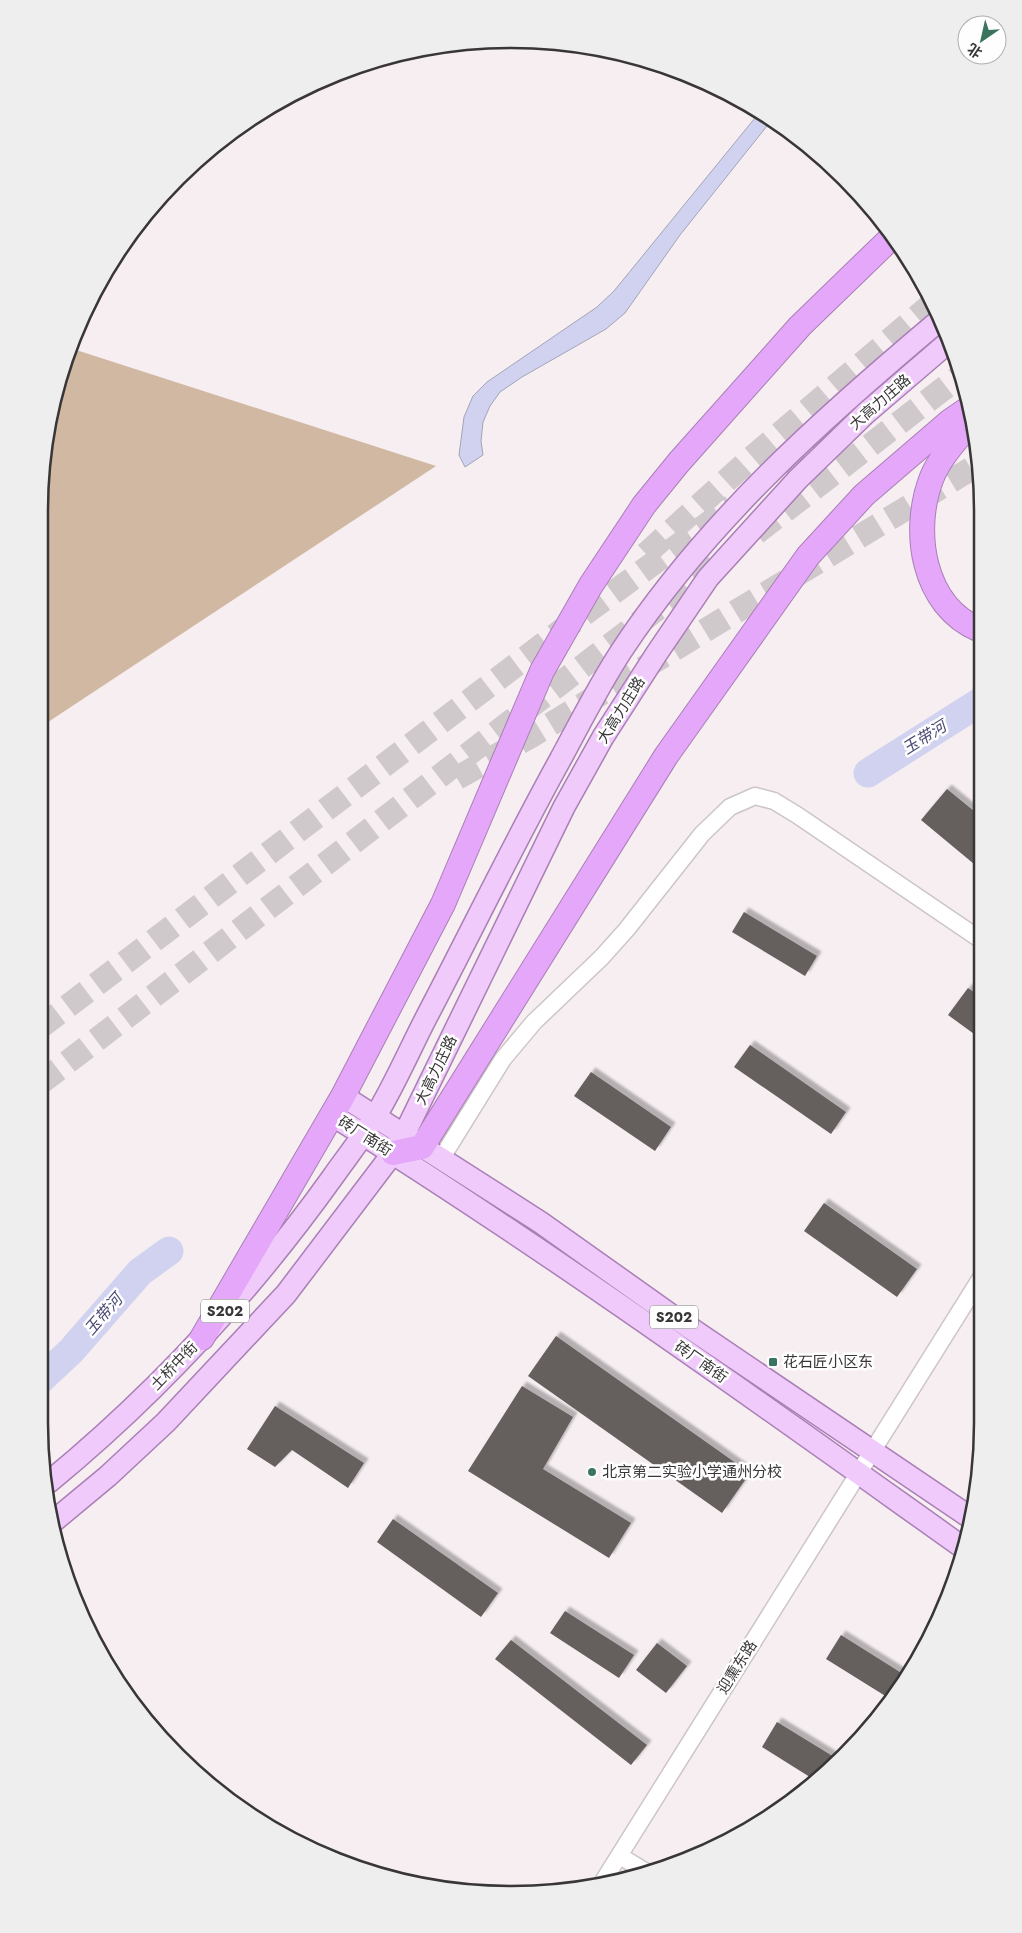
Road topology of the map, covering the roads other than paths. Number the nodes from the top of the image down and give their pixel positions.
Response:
1 (888, 241) edge
2 (935, 324) edge
3 (944, 346) edge
4 (964, 412) edge
5 (967, 427) edge
6 (974, 626) edge
7 (974, 935) edge
8 (338, 1106) junction
9 (375, 1117) junction
10 (363, 1134) junction
11 (415, 1148) junction
12 (974, 1289) edge
13 (202, 1338) junction
14 (873, 1451) junction
15 (858, 1473) junction
16 (51, 1481) edge
17 (966, 1514) edge
18 (57, 1518) edge
19 (958, 1544) edge
20 (620, 1856) junction
21 (639, 1868) edge
22 (607, 1876) edge

1 - 8 highway
2 - 9 main road, 大高力庄路
3 - 11 main road, 大高力庄路
4 - 11 highway
5 - 6 highway
7 - 11 street
8 - 9 main road, 砖厂南街 / S202
8 - 10 main road, 砖厂南街 / S202
8 - 13 highway
9 - 10 main road, 土桥中街 / S202
9 - 11 main road, 砖厂南街 / S202
10 - 11 main road, 砖厂南街 / S202
10 - 13 main road, 土桥中街 / S202
11 - 14 main road, 砖厂南街 / S202
11 - 15 main road, 砖厂南街 / S202
11 - 18 main road, 大高力庄路
12 - 14 street, 迎熏东路
13 - 16 main road, 土桥中街 / S202
14 - 15 street, 迎熏东路
14 - 17 main road, 砖厂南街 / S202
15 - 19 main road, 砖厂南街 / S202
15 - 20 street, 迎熏东路
20 - 21 street
20 - 22 street, 迎熏东路

